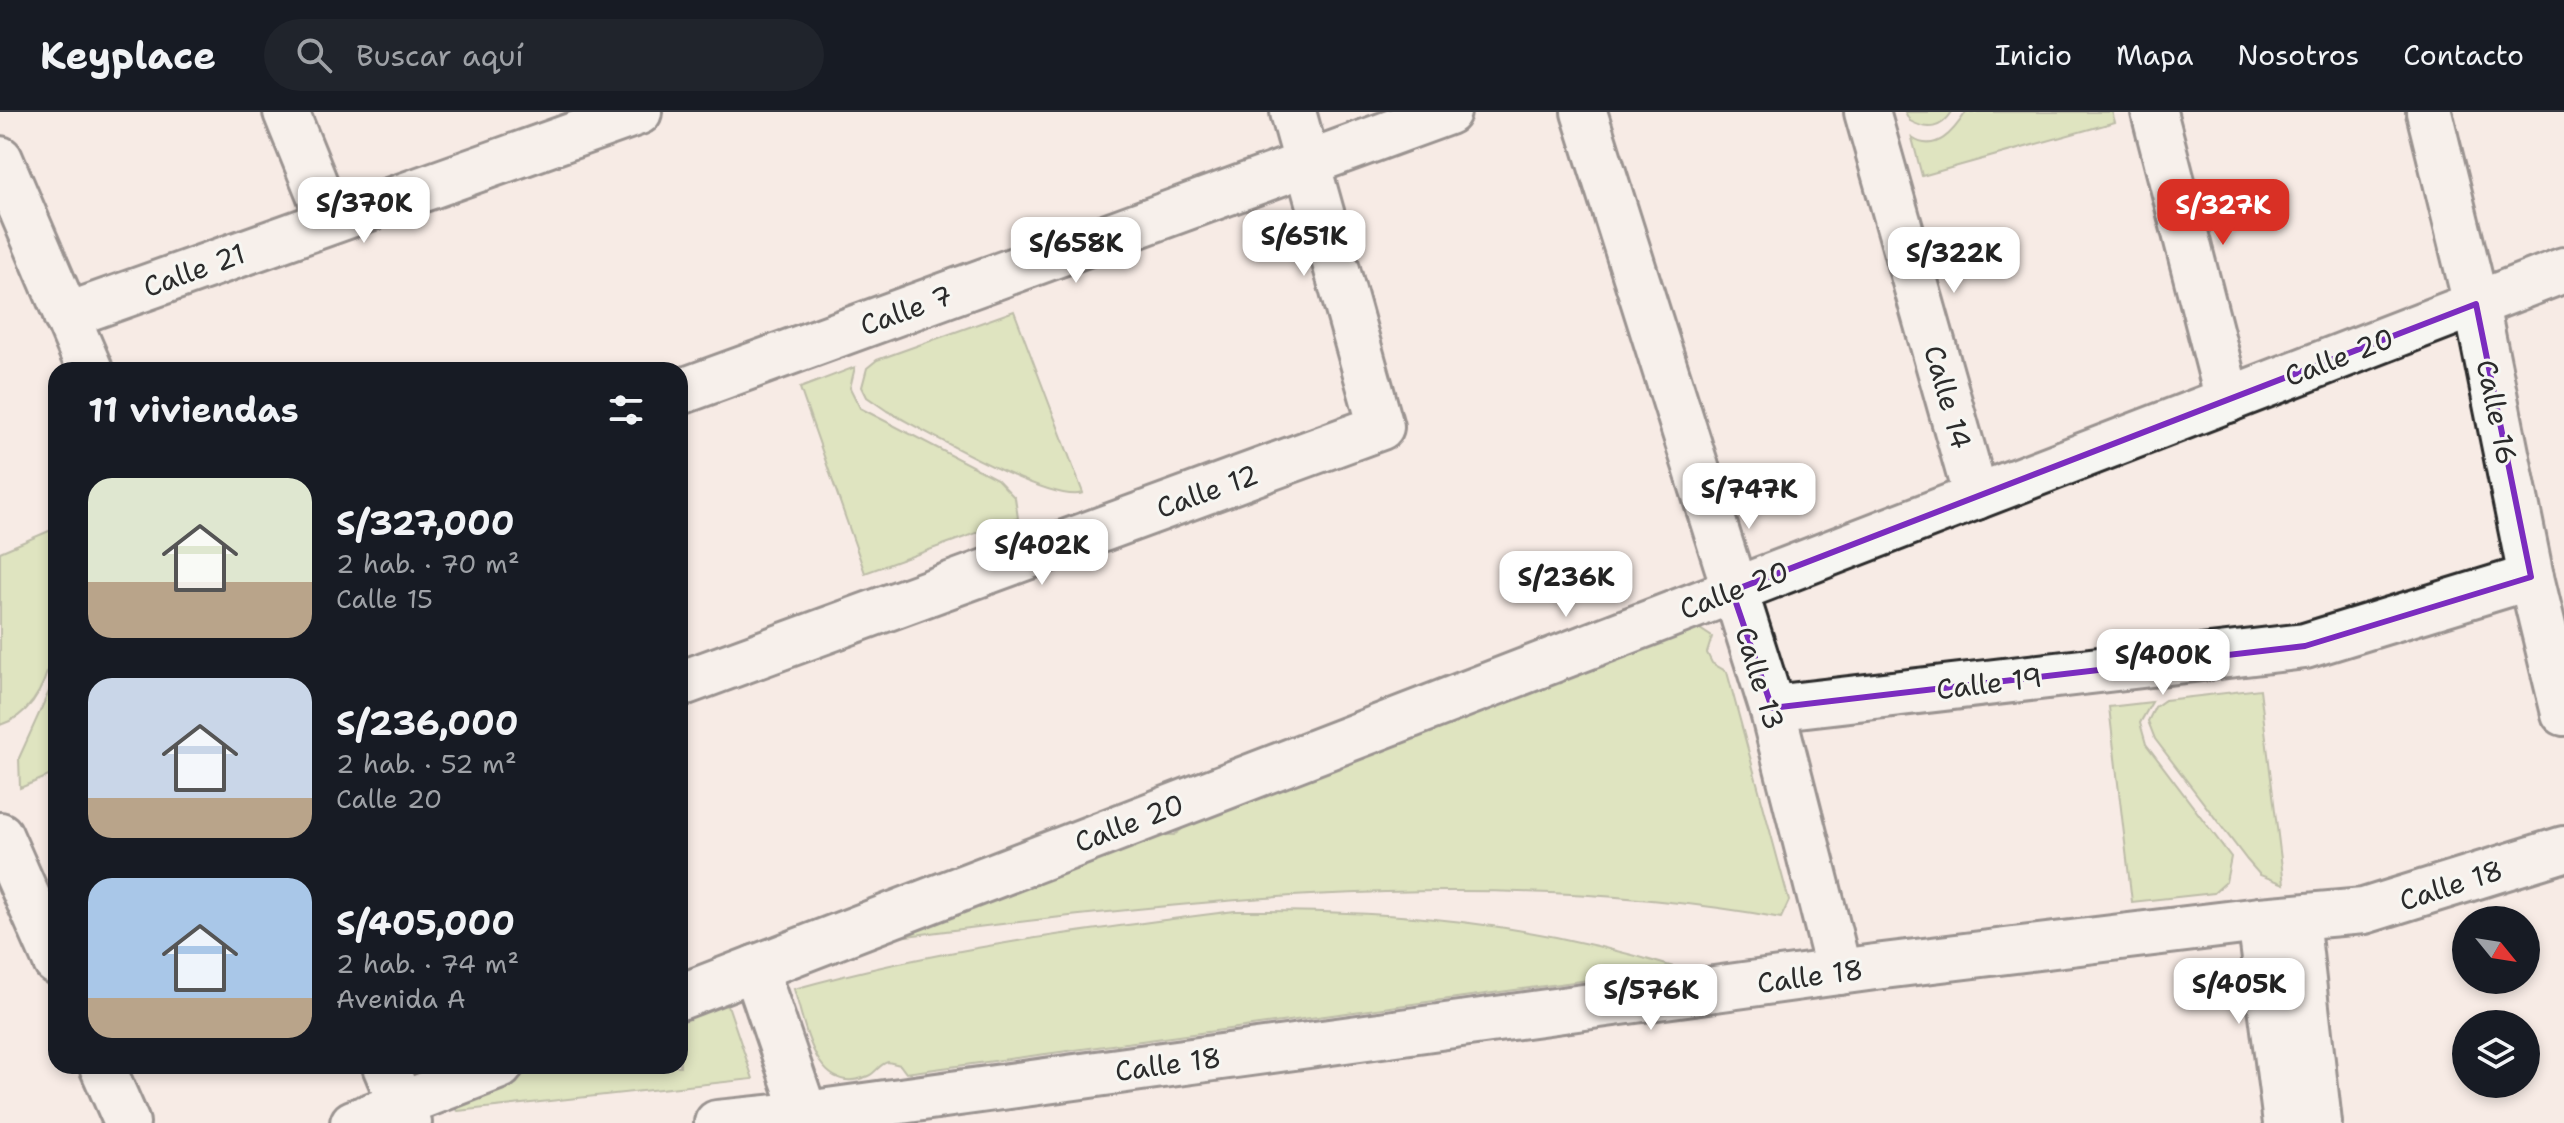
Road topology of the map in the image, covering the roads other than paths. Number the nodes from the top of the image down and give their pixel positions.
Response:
1 (286, 112) edge
2 (639, 112) edge
3 (1293, 112) edge
4 (1448, 112) edge
5 (1584, 112) edge
6 (1867, 112) edge
7 (2154, 112) edge
8 (2429, 112) edge
9 (589, 121) edge
10 (0, 159) edge
11 (1307, 164) junction
12 (330, 221) junction
13 (2564, 270) edge
14 (2476, 304) junction
15 (66, 316) junction
16 (86, 362) edge
17 (688, 389) edge
18 (2228, 400) junction
19 (1976, 497) junction
20 (2531, 577) junction
21 (1732, 591) junction
22 (688, 681) edge
23 (1772, 708) junction
24 (2564, 713) edge
25 (0, 835) edge
26 (2564, 849) edge
27 (2278, 919) junction
28 (48, 944) edge
29 (755, 968) junction
30 (1839, 972) junction
31 (688, 994) edge
32 (106, 1074) edge
33 (474, 1074) edge
34 (398, 1098) edge
35 (807, 1118) edge
36 (127, 1123) edge
37 (353, 1123) edge
38 (717, 1123) edge
39 (2286, 1123) edge
40 (2319, 1123) edge

1 - 12 street
2 - 9 street, Calle 21
3 - 11 street, Calle 12
4 - 11 street, Calle 7
5 - 21 street, Calle 13
6 - 19 street, Calle 14
7 - 18 street
8 - 14 street, Calle 16
9 - 12 street, Calle 21
10 - 15 street
11 - 17 street, Calle 7
11 - 22 street, Calle 12
12 - 15 street, Calle 21
13 - 14 street, Calle 20
14 - 18 street, Calle 20
14 - 20 street, Calle 16
15 - 16 street
18 - 19 street, Calle 20
19 - 21 street, Calle 20
20 - 23 street, Calle 19
20 - 24 street, Calle 16
21 - 23 street, Calle 13
21 - 29 street, Calle 20
23 - 30 street, Calle 13
25 - 28 street
26 - 27 street, Calle 18
27 - 30 street, Calle 18
27 - 39 street
27 - 40 street
29 - 31 street, Calle 20
29 - 35 street
30 - 35 street, Calle 18
32 - 36 street
33 - 34 street
34 - 37 street
35 - 38 street, Calle 18

